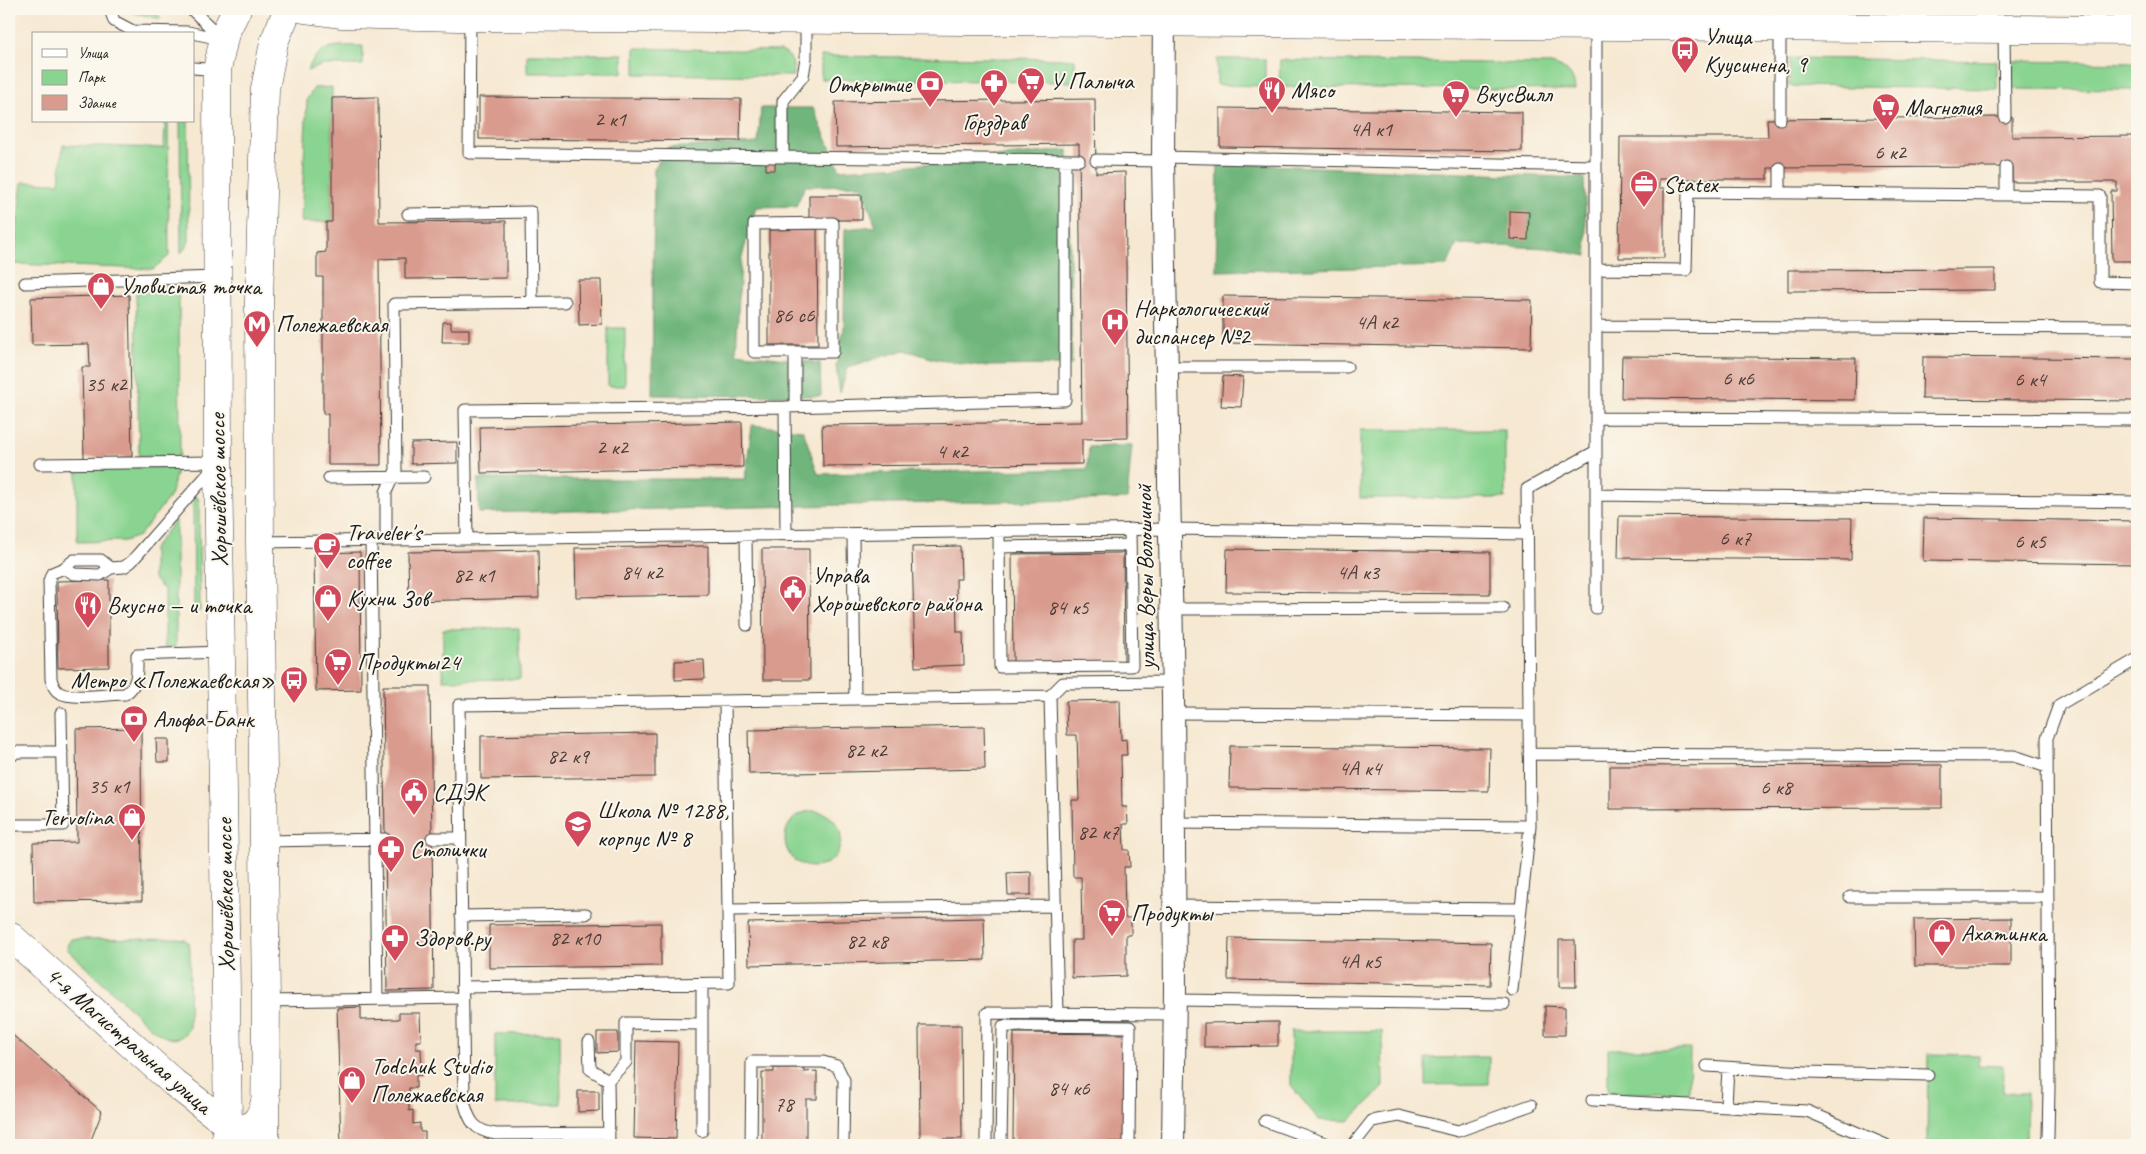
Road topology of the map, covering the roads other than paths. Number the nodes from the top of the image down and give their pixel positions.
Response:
1 (110, 9) edge
2 (192, 9) edge
3 (288, 9) edge
4 (304, 9) edge
5 (919, 15) edge
6 (1164, 16) edge
7 (470, 17) junction
8 (1646, 18) edge
9 (806, 20) junction
10 (2128, 23) edge
11 (1596, 26) junction
12 (1780, 28) junction
13 (2004, 28) junction
14 (188, 32) edge
15 (195, 33) edge
16 (222, 38) edge
17 (2005, 117) dead end
18 (1780, 119) dead end
19 (783, 156) junction
20 (1163, 159) junction
21 (1065, 160) junction
22 (1080, 160) dead end
23 (1096, 160) dead end
24 (1596, 166) junction
25 (2006, 167) dead end
26 (1780, 168) dead end
27 (1780, 193) junction
28 (2006, 196) junction
29 (408, 214) dead end
30 (1596, 269) junction
31 (216, 277) junction
32 (25, 283) dead end
33 (2137, 283) edge
34 (532, 302) junction
35 (565, 302) dead end
36 (1596, 326) junction
37 (2137, 328) edge
38 (795, 352) junction
39 (1347, 366) dead end
40 (1166, 367) junction
41 (790, 407) junction
42 (1596, 418) junction
43 (2137, 420) edge
44 (1596, 451) junction
45 (218, 462) junction
46 (40, 464) dead end
47 (394, 477) junction
48 (424, 477) dead end
49 (329, 478) dead end
50 (1596, 495) junction
51 (2137, 502) edge
52 (1170, 529) junction
53 (1130, 530) junction
54 (999, 531) junction
55 (786, 534) junction
56 (853, 534) junction
57 (1528, 534) junction
58 (746, 535) junction
59 (467, 539) junction
60 (371, 540) junction
61 (386, 540) junction
62 (260, 542) junction
63 (1130, 545) junction
64 (999, 547) junction
65 (1503, 608) dead end
66 (1596, 608) dead end
67 (1172, 609) junction
68 (747, 625) dead end
69 (221, 652) junction
70 (2137, 658) edge
71 (1173, 682) junction
72 (1050, 696) junction
73 (855, 699) junction
74 (725, 701) junction
75 (1172, 713) junction
76 (61, 714) dead end
77 (1529, 714) junction
78 (62, 752) junction
79 (1529, 754) junction
80 (9, 758) edge
81 (2047, 768) junction
82 (1174, 823) junction
83 (10, 825) edge
84 (1530, 826) junction
85 (432, 838) dead end
86 (460, 838) junction
87 (380, 839) junction
88 (264, 841) junction
89 (1850, 897) dead end
90 (2047, 898) junction
91 (1055, 906) junction
92 (1174, 906) junction
93 (1521, 909) junction
94 (728, 910) junction
95 (586, 914) dead end
96 (461, 916) junction
97 (9, 935) edge
98 (702, 984) junction
99 (1512, 990) dead end
100 (462, 993) junction
101 (377, 999) junction
102 (266, 1001) junction
103 (1504, 1004) dead end
104 (1175, 1007) junction
105 (1058, 1013) junction
106 (1130, 1014) junction
107 (702, 1024) junction
108 (1130, 1027) junction
109 (589, 1042) dead end
110 (1708, 1066) dead end
111 (1728, 1068) junction
112 (1928, 1075) dead end
113 (608, 1080) junction
114 (266, 1099) junction
115 (1592, 1100) dead end
116 (1531, 1105) dead end
117 (1726, 1106) junction
118 (1265, 1121) dead end
119 (702, 1131) dead end
120 (609, 1133) junction
121 (231, 1138) edge
122 (265, 1145) edge
123 (609, 1145) edge
124 (751, 1145) edge
125 (843, 1145) edge
126 (986, 1145) edge
127 (1001, 1145) edge
128 (1129, 1145) edge
129 (1174, 1145) edge
130 (1330, 1145) edge
131 (1353, 1145) edge
132 (1886, 1145) edge
133 (2045, 1145) edge

1 - 14 lane
2 - 16 lane
3 - 62 main road, Хорошёвское шоссе
4 - 7 main road
5 - 6 main road
5 - 9 main road
6 - 11 main road
6 - 20 street, улица Веры Волошиной
7 - 9 main road
7 - 19 lane
8 - 11 main road
8 - 12 main road
9 - 19 lane
10 - 13 main road
11 - 24 lane
12 - 13 main road
12 - 18 lane
13 - 17 lane
15 - 16 lane
16 - 31 main road, Хорошёвское шоссе
19 - 21 lane
20 - 23 lane
20 - 24 lane
20 - 40 street, улица Веры Волошиной
21 - 22 lane
21 - 41 lane
24 - 30 lane
25 - 28 lane
26 - 27 lane
27 - 28 lane
27 - 30 lane
28 - 33 lane
29 - 34 lane
30 - 36 lane
31 - 32 lane
31 - 45 main road, Хорошёвское шоссе
34 - 35 lane
34 - 47 lane
36 - 37 lane
36 - 42 lane
38 - 38 lane
38 - 41 lane
39 - 40 lane
40 - 52 street, улица Веры Волошиной
41 - 55 lane
41 - 59 lane
42 - 43 lane
42 - 44 lane
44 - 50 lane
44 - 57 lane
45 - 46 lane
45 - 69 main road, Хорошёвское шоссе
45 - 69 lane
47 - 48 lane
47 - 49 lane
47 - 61 lane
50 - 51 lane
50 - 66 lane
52 - 53 lane
52 - 57 lane
52 - 67 street, улица Веры Волошиной
53 - 54 lane
53 - 63 lane
54 - 56 lane
54 - 64 lane
55 - 56 lane
55 - 58 lane
56 - 73 lane
57 - 77 lane
58 - 59 lane
58 - 68 lane
59 - 61 lane
60 - 61 lane
60 - 62 lane
60 - 87 lane
62 - 88 main road, Хорошёвское шоссе
63 - 64 lane
63 - 64 lane
65 - 67 lane
67 - 71 street, улица Веры Волошиной
69 - 121 main road, Хорошёвское шоссе
70 - 81 lane
71 - 72 lane
71 - 75 street, улица Веры Волошиной
72 - 73 lane
72 - 91 lane
73 - 74 lane
74 - 86 lane
74 - 94 lane
75 - 77 lane
75 - 82 street, улица Веры Волошиной
76 - 78 lane
77 - 79 lane
78 - 80 lane
78 - 83 lane
79 - 81 lane
79 - 84 lane
81 - 90 lane
82 - 84 lane
82 - 92 street, улица Веры Волошиной
84 - 93 lane
85 - 86 lane
86 - 96 lane
87 - 88 lane
87 - 101 lane
88 - 102 main road, Хорошёвское шоссе
89 - 90 lane
90 - 133 lane
91 - 94 lane
91 - 105 lane
92 - 93 lane
92 - 104 street, улица Веры Волошиной
93 - 99 lane
94 - 98 lane
95 - 96 lane
96 - 100 lane
97 - 121 main road, 4-я Магистральная улица
98 - 100 lane
98 - 107 lane
100 - 101 lane
100 - 120 lane
101 - 102 lane
102 - 114 main road, Хорошёвское шоссе
103 - 104 lane
104 - 106 lane
104 - 129 street, улица Веры Волошиной
105 - 106 lane
105 - 126 lane
106 - 108 lane
107 - 113 lane
107 - 119 lane
108 - 127 lane
108 - 128 lane
109 - 113 lane
110 - 111 lane
111 - 112 lane
111 - 117 lane
113 - 120 lane
114 - 121 main road, Хорошёвское шоссе
114 - 122 main road, Хорошёвское шоссе
115 - 117 lane
116 - 131 lane
117 - 132 lane
118 - 130 lane
120 - 123 lane
124 - 125 lane

